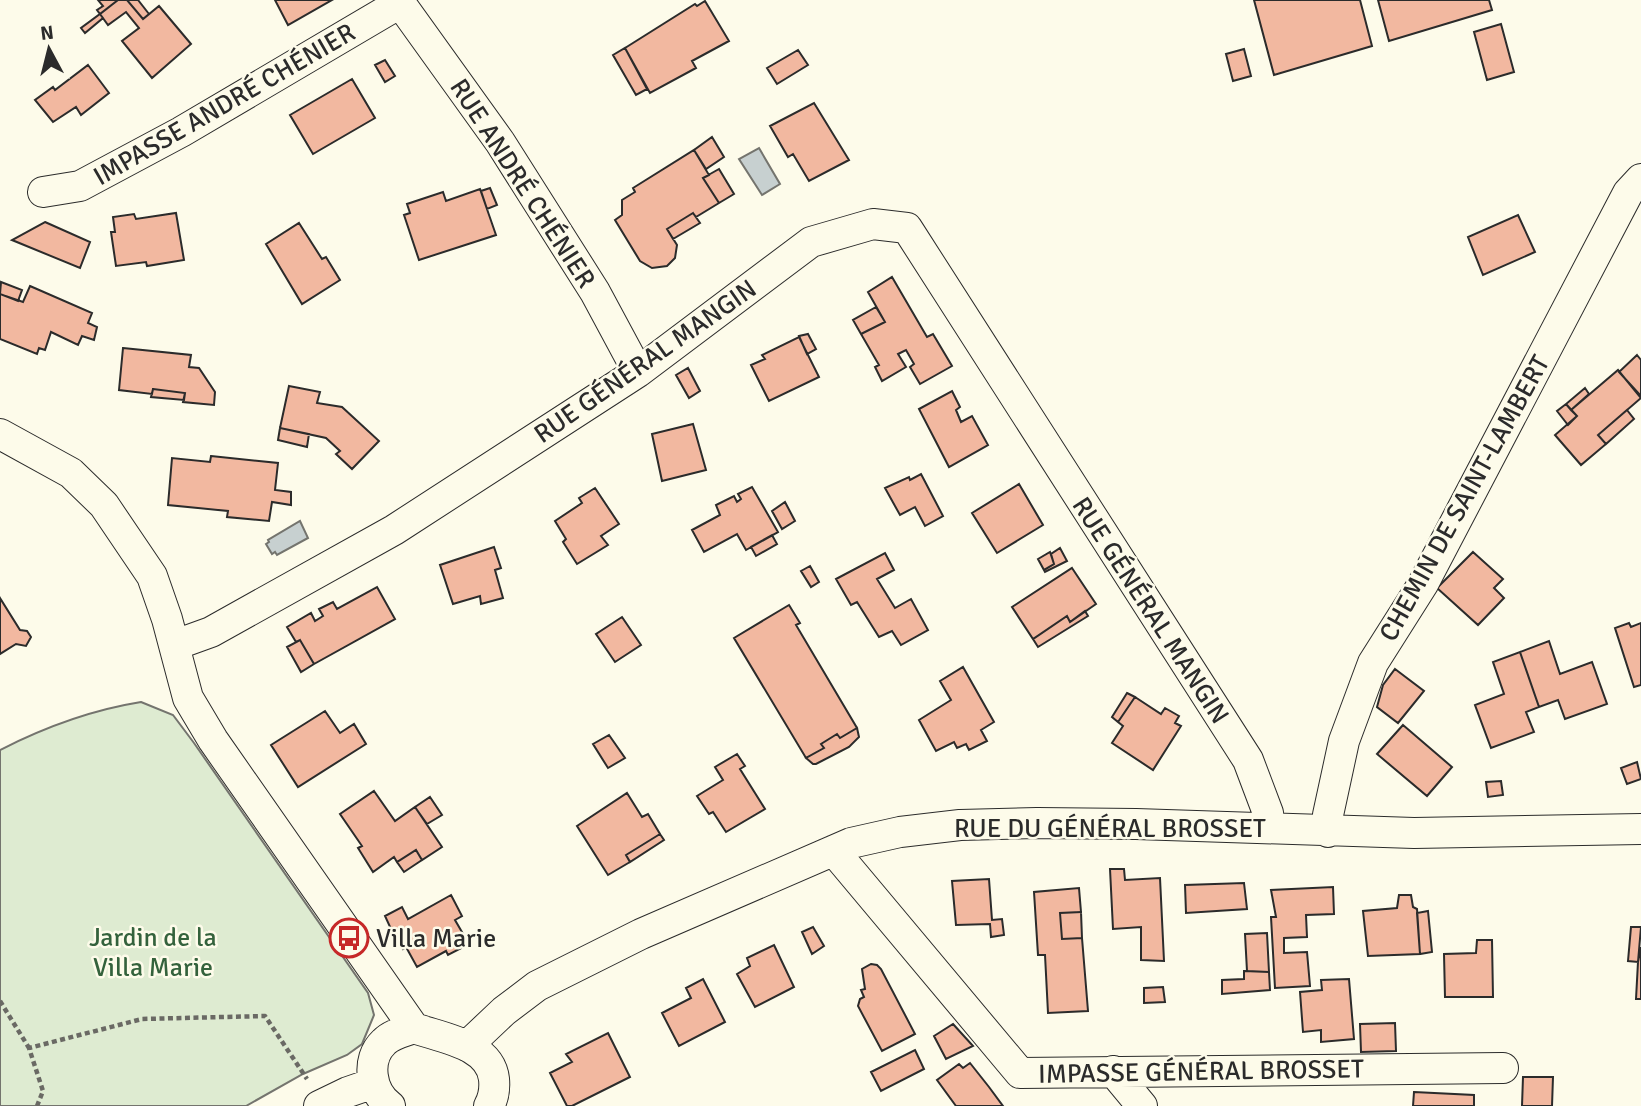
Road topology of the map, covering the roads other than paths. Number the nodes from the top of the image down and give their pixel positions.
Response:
1 (399, 1) edge
2 (1641, 179) edge
3 (43, 192) dead end
4 (638, 372) junction
5 (0, 434) edge
6 (175, 645) junction
7 (1270, 828) junction
8 (1641, 829) edge
9 (1328, 832) junction
10 (834, 851) junction
11 (414, 1028) junction
12 (467, 1046) junction
13 (1503, 1068) dead end
14 (1113, 1071) junction
15 (382, 1095) edge
16 (321, 1105) edge
17 (489, 1106) edge
18 (1142, 1106) edge

1 - 3 street, IMPASSE ANDRÉ CHÉNIER
1 - 4 street, RUE ANDRÉ CHÉNIER
2 - 9 street, CHEMIN DE SAINT-LAMBERT
4 - 6 street, RUE GÉNÉRAL MANGIN
4 - 7 street, RUE GÉNÉRAL MANGIN
5 - 6 street
6 - 11 street
7 - 9 street, RUE DU GÉNÉRAL BROSSET
7 - 10 street, RUE DU GÉNÉRAL BROSSET
8 - 9 street, RUE DU GÉNÉRAL BROSSET
10 - 12 street, RUE DU GÉNÉRAL BROSSET
10 - 14 street, IMPASSE GÉNÉRAL BROSSET
11 - 12 street
11 - 15 street
12 - 17 street
13 - 14 street, IMPASSE GÉNÉRAL BROSSET
14 - 18 street
15 - 16 street

